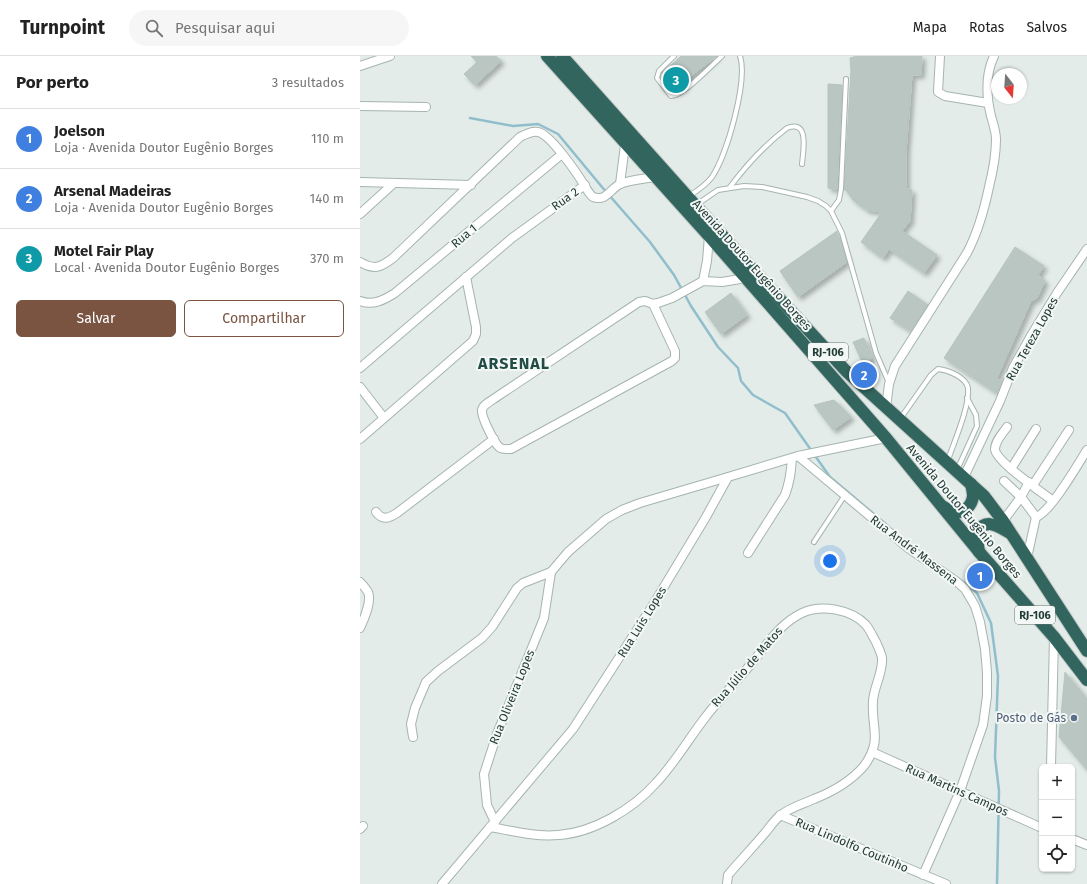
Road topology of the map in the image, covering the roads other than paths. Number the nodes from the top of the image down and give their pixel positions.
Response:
1 (390, 56) edge
2 (547, 56) edge
3 (562, 56) edge
4 (674, 56) edge
5 (722, 56) edge
6 (740, 56) edge
7 (940, 56) edge
8 (994, 56) edge
9 (360, 66) edge
10 (846, 79) dead end
11 (988, 103) junction
12 (360, 106) edge
13 (426, 107) dead end
14 (625, 145) junction
15 (562, 154) junction
16 (802, 164) dead end
17 (655, 177) junction
18 (360, 182) edge
19 (394, 183) junction
20 (620, 184) junction
21 (584, 185) junction
22 (471, 186) junction
23 (730, 187) junction
24 (692, 201) junction
25 (830, 211) junction
26 (360, 214) edge
27 (709, 236) junction
28 (1087, 249) edge
29 (360, 262) edge
30 (466, 277) junction
31 (746, 278) junction
32 (703, 281) junction
33 (360, 301) edge
34 (653, 304) junction
35 (360, 368) edge
36 (889, 384) junction
37 (360, 388) edge
38 (967, 398) junction
39 (886, 408) junction
40 (384, 418) junction
41 (900, 420) junction
42 (1007, 427) dead end
43 (1036, 429) dead end
44 (1069, 430) dead end
45 (886, 438) junction
46 (360, 439) edge
47 (494, 439) junction
48 (1087, 450) edge
49 (795, 457) junction
50 (947, 462) junction
51 (1011, 470) junction
52 (728, 477) junction
53 (964, 477) junction
54 (1004, 481) dead end
55 (1031, 484) junction
56 (845, 495) junction
57 (1021, 497) junction
58 (1053, 501) junction
59 (939, 504) junction
60 (376, 512) dead end
61 (1036, 517) junction
62 (1003, 521) junction
63 (1011, 533) junction
64 (814, 542) dead end
65 (980, 553) junction
66 (748, 554) dead end
67 (1026, 558) junction
68 (551, 572) junction
69 (360, 582) edge
70 (360, 628) edge
71 (1054, 637) junction
72 (1086, 646) edge
73 (1087, 680) edge
74 (413, 737) dead end
75 (872, 752) junction
76 (1051, 764) edge
77 (960, 791) junction
78 (780, 815) junction
79 (493, 825) junction
80 (1039, 827) edge
81 (1075, 840) edge
82 (1087, 845) edge
83 (923, 875) junction
84 (447, 882) edge
85 (728, 884) edge
86 (946, 884) edge

1 - 9 street
2 - 14 highway, Avenida Doutor Eugênio Borges / RJ-106
3 - 24 highway, Avenida Doutor Eugênio Borges / RJ-106
4 - 5 lane
6 - 24 lane
7 - 11 street
8 - 11 street
10 - 25 lane
11 - 36 street
12 - 13 street
14 - 17 highway, Avenida Doutor Eugênio Borges / RJ-106
14 - 20 street
15 - 21 street, Rua 2
15 - 22 street, Rua 2
15 - 33 street, Rua 1
16 - 23 lane
17 - 20 street
17 - 27 highway, Avenida Doutor Eugênio Borges / RJ-106
18 - 19 street
19 - 22 street
19 - 26 street
20 - 21 street
21 - 30 street, Rua 2
22 - 29 street, Rua 2
23 - 24 lane
23 - 25 lane
24 - 39 highway, Avenida Doutor Eugênio Borges / RJ-106
25 - 36 lane
27 - 31 highway, Avenida Doutor Eugênio Borges / RJ-106
27 - 32 street
28 - 53 street, Rua Tereza Lopes
30 - 35 street
30 - 40 street
31 - 32 street
31 - 45 highway, Avenida Doutor Eugênio Borges / RJ-106
32 - 34 street
34 - 47 street
34 - 47 street
36 - 39 street
37 - 40 street
38 - 41 lane
38 - 50 lane
38 - 53 lane
39 - 41 highway, Avenida Doutor Eugênio Borges / RJ-106
40 - 46 street
41 - 50 highway, Avenida Doutor Eugênio Borges / RJ-106
42 - 51 street
43 - 51 street
44 - 55 street
45 - 49 street
45 - 59 highway, Avenida Doutor Eugênio Borges / RJ-106
47 - 60 street
48 - 58 street
49 - 52 street
49 - 56 street, Rua André Massena
49 - 66 street
50 - 53 highway, Avenida Doutor Eugênio Borges / RJ-106
51 - 55 street
52 - 68 street
52 - 79 street, Rua Luís Lopes
53 - 59 highway
53 - 62 highway, Avenida Doutor Eugênio Borges / RJ-106
54 - 57 street
55 - 57 street
55 - 58 street
56 - 64 lane
56 - 77 street, Rua André Massena
57 - 61 street
57 - 62 street
58 - 61 street
59 - 65 highway, Avenida Doutor Eugênio Borges / RJ-106
61 - 67 street
62 - 63 highway, Avenida Doutor Eugênio Borges / RJ-106
63 - 65 highway
63 - 67 highway, Avenida Doutor Eugênio Borges / RJ-106
65 - 71 highway, Avenida Doutor Eugênio Borges / RJ-106
67 - 72 highway, Avenida Doutor Eugênio Borges / RJ-106
68 - 74 street
68 - 79 street, Rua Oliveira Lopes
69 - 70 street
71 - 73 highway, Avenida Doutor Eugênio Borges / RJ-106
71 - 76 street
75 - 77 street, Rua Martins Campos
75 - 78 street, Rua Júlio de Matos
75 - 79 street, Rua Júlio de Matos
77 - 80 street, Rua Martins Campos
77 - 83 street, Rua André Massena
78 - 83 street, Rua Lindolfo Coutinho
78 - 85 street, Rua Júlio de Matos
79 - 84 street, Rua Luís Lopes
81 - 82 street
83 - 86 street, Rua Lindolfo Coutinho

